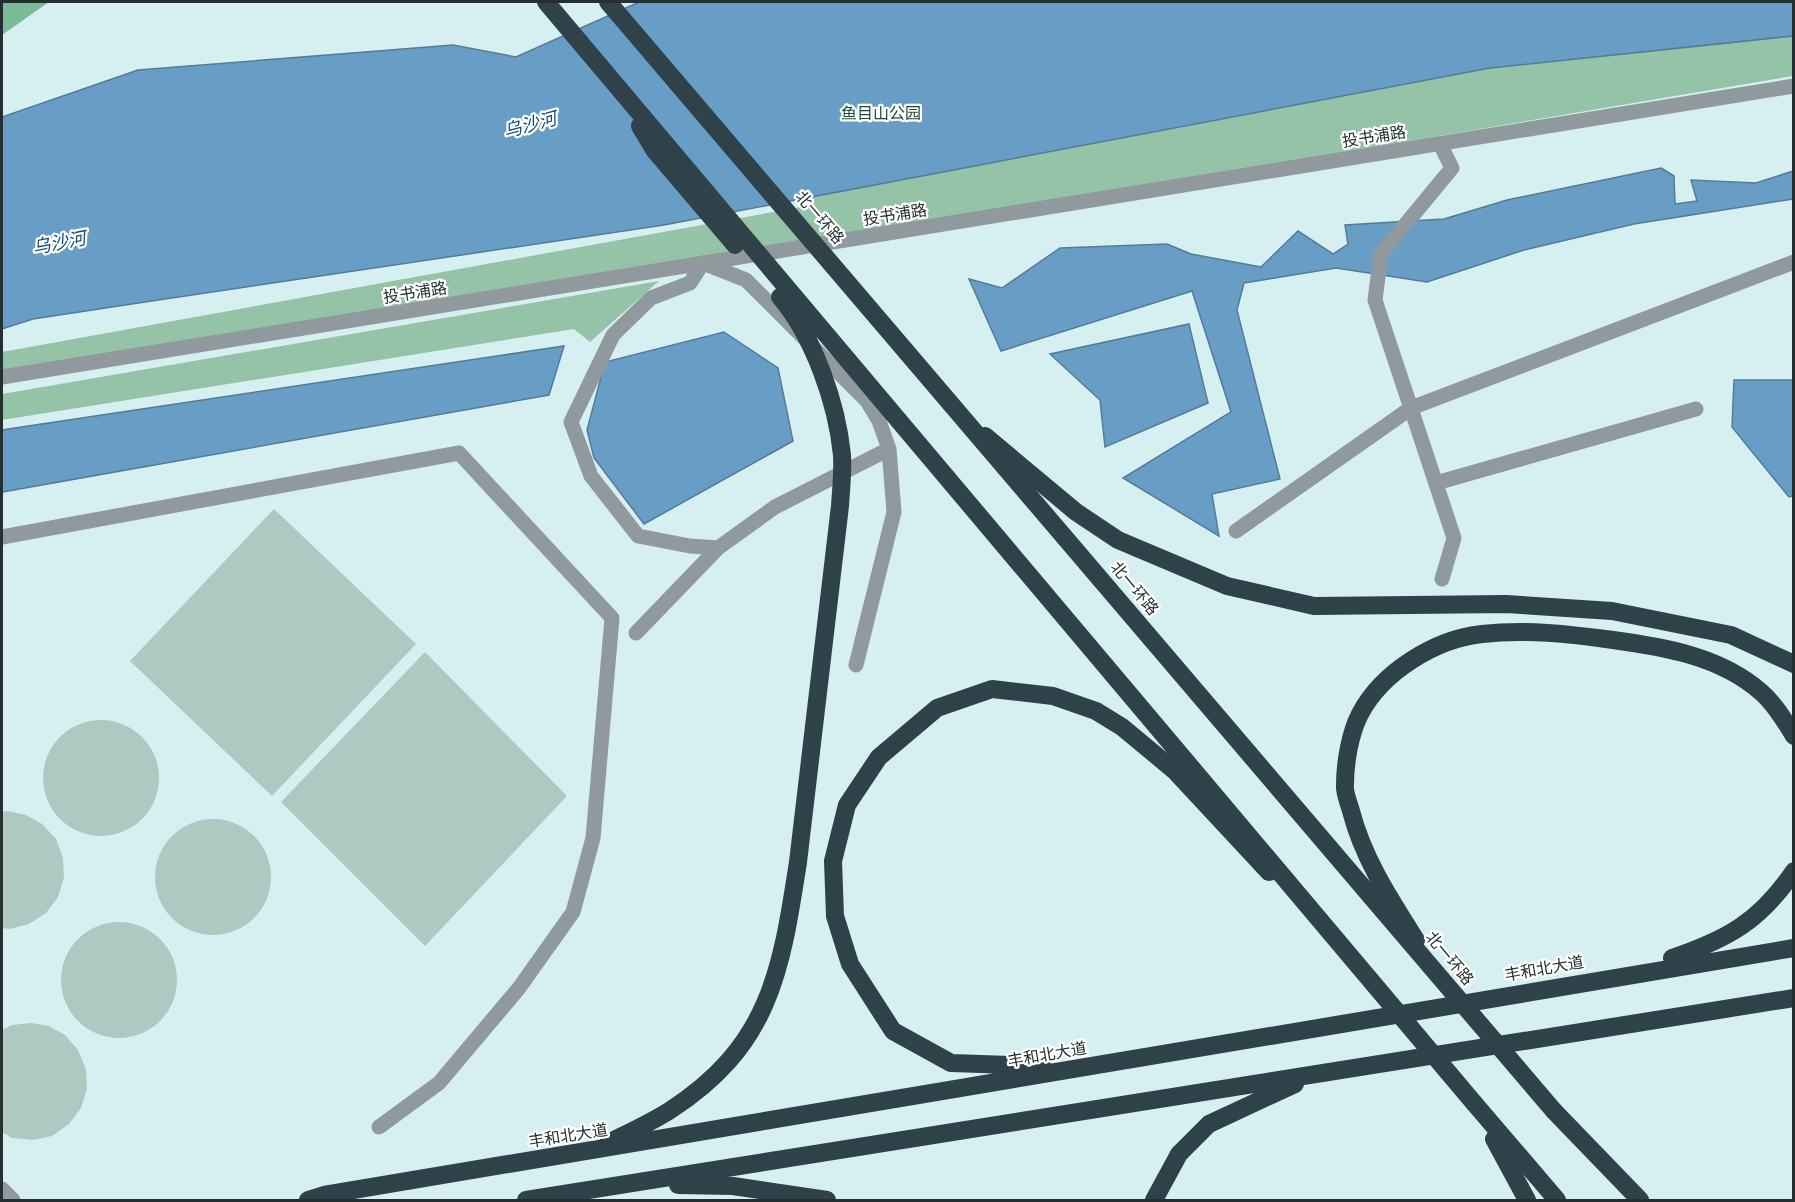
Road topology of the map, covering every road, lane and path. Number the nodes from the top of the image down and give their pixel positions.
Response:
1 (546, 2) edge
2 (608, 2) edge
3 (609, 76) junction
4 (1794, 86) edge
5 (1440, 144) junction
6 (1794, 261) edge
7 (703, 263) junction
8 (2, 377) edge
9 (1411, 408) junction
10 (1696, 409) dead end
11 (969, 423) junction
12 (889, 449) junction
13 (1436, 483) junction
14 (1236, 531) dead end
15 (2, 537) edge
16 (718, 548) junction
17 (1442, 579) dead end
18 (636, 633) dead end
19 (1794, 664) edge
20 (856, 665) dead end
21 (1794, 736) edge
22 (1794, 871) edge
23 (1794, 948) edge
24 (1354, 963) junction
25 (1434, 970) junction
26 (1624, 974) junction
27 (1794, 1000) edge
28 (1083, 1067) junction
29 (1316, 1074) junction
30 (1473, 1103) junction
31 (1554, 1111) junction
32 (379, 1127) dead end
33 (592, 1151) junction
34 (631, 1184) junction
35 (2, 1189) edge
36 (13, 1200) edge
37 (308, 1200) edge
38 (526, 1200) edge
39 (826, 1200) edge
40 (1154, 1200) edge
41 (1527, 1200) edge
42 (1557, 1200) edge
43 (1630, 1200) edge
44 (1640, 1200) edge

1 - 3 highway, bridge
2 - 11 highway, 北一环路, bridge
3 - 24 highway, bridge
3 - 33 highway, bridge
4 - 5 street, 投书浦路
5 - 7 street, 投书浦路
5 - 9 street
6 - 9 street
7 - 8 street, 投书浦路
7 - 12 street
7 - 16 street
9 - 13 street
9 - 14 street
10 - 13 street
11 - 19 highway, bridge
11 - 25 highway, 北一环路, bridge
12 - 16 street
12 - 20 street
13 - 17 street
15 - 32 street
16 - 18 street
21 - 25 highway, bridge
22 - 26 highway
23 - 26 highway, 丰和北大道
24 - 28 highway, bridge
24 - 30 highway, bridge
25 - 31 highway, 北一环路, bridge
26 - 28 highway, 丰和北大道
27 - 29 highway
28 - 33 highway, 丰和北大道
29 - 34 highway
29 - 40 highway
30 - 41 highway
30 - 42 highway
31 - 43 highway, 北一环路
31 - 44 highway
33 - 37 highway, 丰和北大道
34 - 38 highway
34 - 39 highway
35 - 36 street

